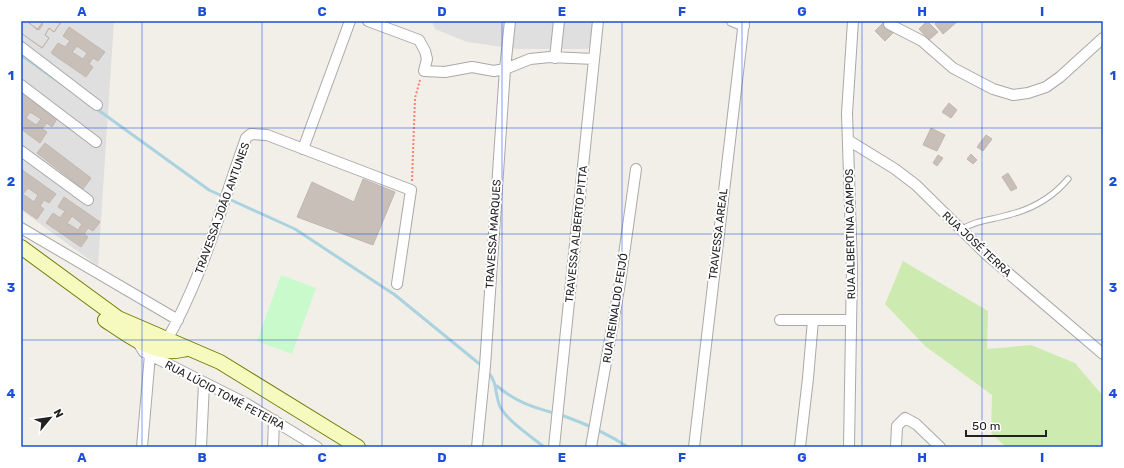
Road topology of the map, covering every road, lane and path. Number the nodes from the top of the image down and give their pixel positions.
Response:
1 (350, 21) edge
2 (368, 21) edge
3 (510, 21) edge
4 (559, 21) edge
5 (598, 21) edge
6 (732, 21) edge
7 (853, 21) edge
8 (380, 23) edge
9 (744, 24) edge
10 (889, 24) dead end
11 (1103, 38) edge
12 (21, 47) edge
13 (555, 58) junction
14 (594, 59) junction
15 (505, 69) junction
16 (424, 71) junction
17 (21, 85) edge
18 (97, 105) dead end
19 (848, 140) junction
20 (96, 142) dead end
21 (303, 149) junction
22 (21, 151) edge
23 (636, 169) dead end
24 (1068, 179) dead end
25 (411, 190) junction
26 (88, 200) dead end
27 (21, 228) edge
28 (961, 230) junction
29 (21, 247) edge
30 (21, 258) edge
31 (397, 284) dead end
32 (178, 320) junction
33 (780, 320) dead end
34 (813, 320) junction
35 (851, 320) junction
36 (134, 332) junction
37 (160, 348) junction
38 (1103, 354) edge
39 (204, 383) junction
40 (274, 420) junction
41 (591, 443) edge
42 (142, 447) edge
43 (201, 447) edge
44 (273, 447) edge
45 (317, 447) edge
46 (358, 447) edge
47 (477, 447) edge
48 (554, 447) edge
49 (694, 447) edge
50 (800, 447) edge
51 (849, 447) edge
52 (896, 447) edge
53 (940, 447) edge

1 - 21 street
2 - 8 street
3 - 15 street, TRAVESSA MARQUES
4 - 13 street
5 - 14 street, TRAVESSA ALBERTO PITTA
6 - 9 street
7 - 19 street, RUA ALBERTINA CAMPOS
8 - 16 street
9 - 49 street, TRAVESSA AREAL
10 - 11 street
12 - 18 street
13 - 14 street
13 - 15 street
14 - 48 street, TRAVESSA ALBERTO PITTA
15 - 16 street
15 - 47 street, TRAVESSA MARQUES
16 - 25 path
17 - 20 street
19 - 28 street, RUA JOSÉ TERRA
19 - 35 street, RUA ALBERTINA CAMPOS
21 - 25 street, TRAVESSA JOÃO ANTUNES
21 - 32 street, TRAVESSA JOÃO ANTUNES
22 - 26 street
23 - 41 street, RUA REINALDO FEIJÓ
24 - 28 lane
25 - 31 street
27 - 32 street
28 - 38 street, RUA JOSÉ TERRA
29 - 36 main road, RUA LÚCIO TOMÉ FETEIRA
30 - 36 main road, RUA LÚCIO TOMÉ FETEIRA
32 - 37 street, TRAVESSA JOÃO ANTUNES
33 - 34 street
34 - 35 street
34 - 50 street
35 - 51 street, RUA ALBERTINA CAMPOS
36 - 37 main road, RUA LÚCIO TOMÉ FETEIRA
37 - 39 street, RUA LÚCIO TOMÉ FETEIRA
37 - 42 street
37 - 46 main road, RUA LÚCIO TOMÉ FETEIRA
39 - 40 street, RUA LÚCIO TOMÉ FETEIRA
39 - 43 street
40 - 44 street
40 - 45 street, RUA LÚCIO TOMÉ FETEIRA
52 - 53 street

